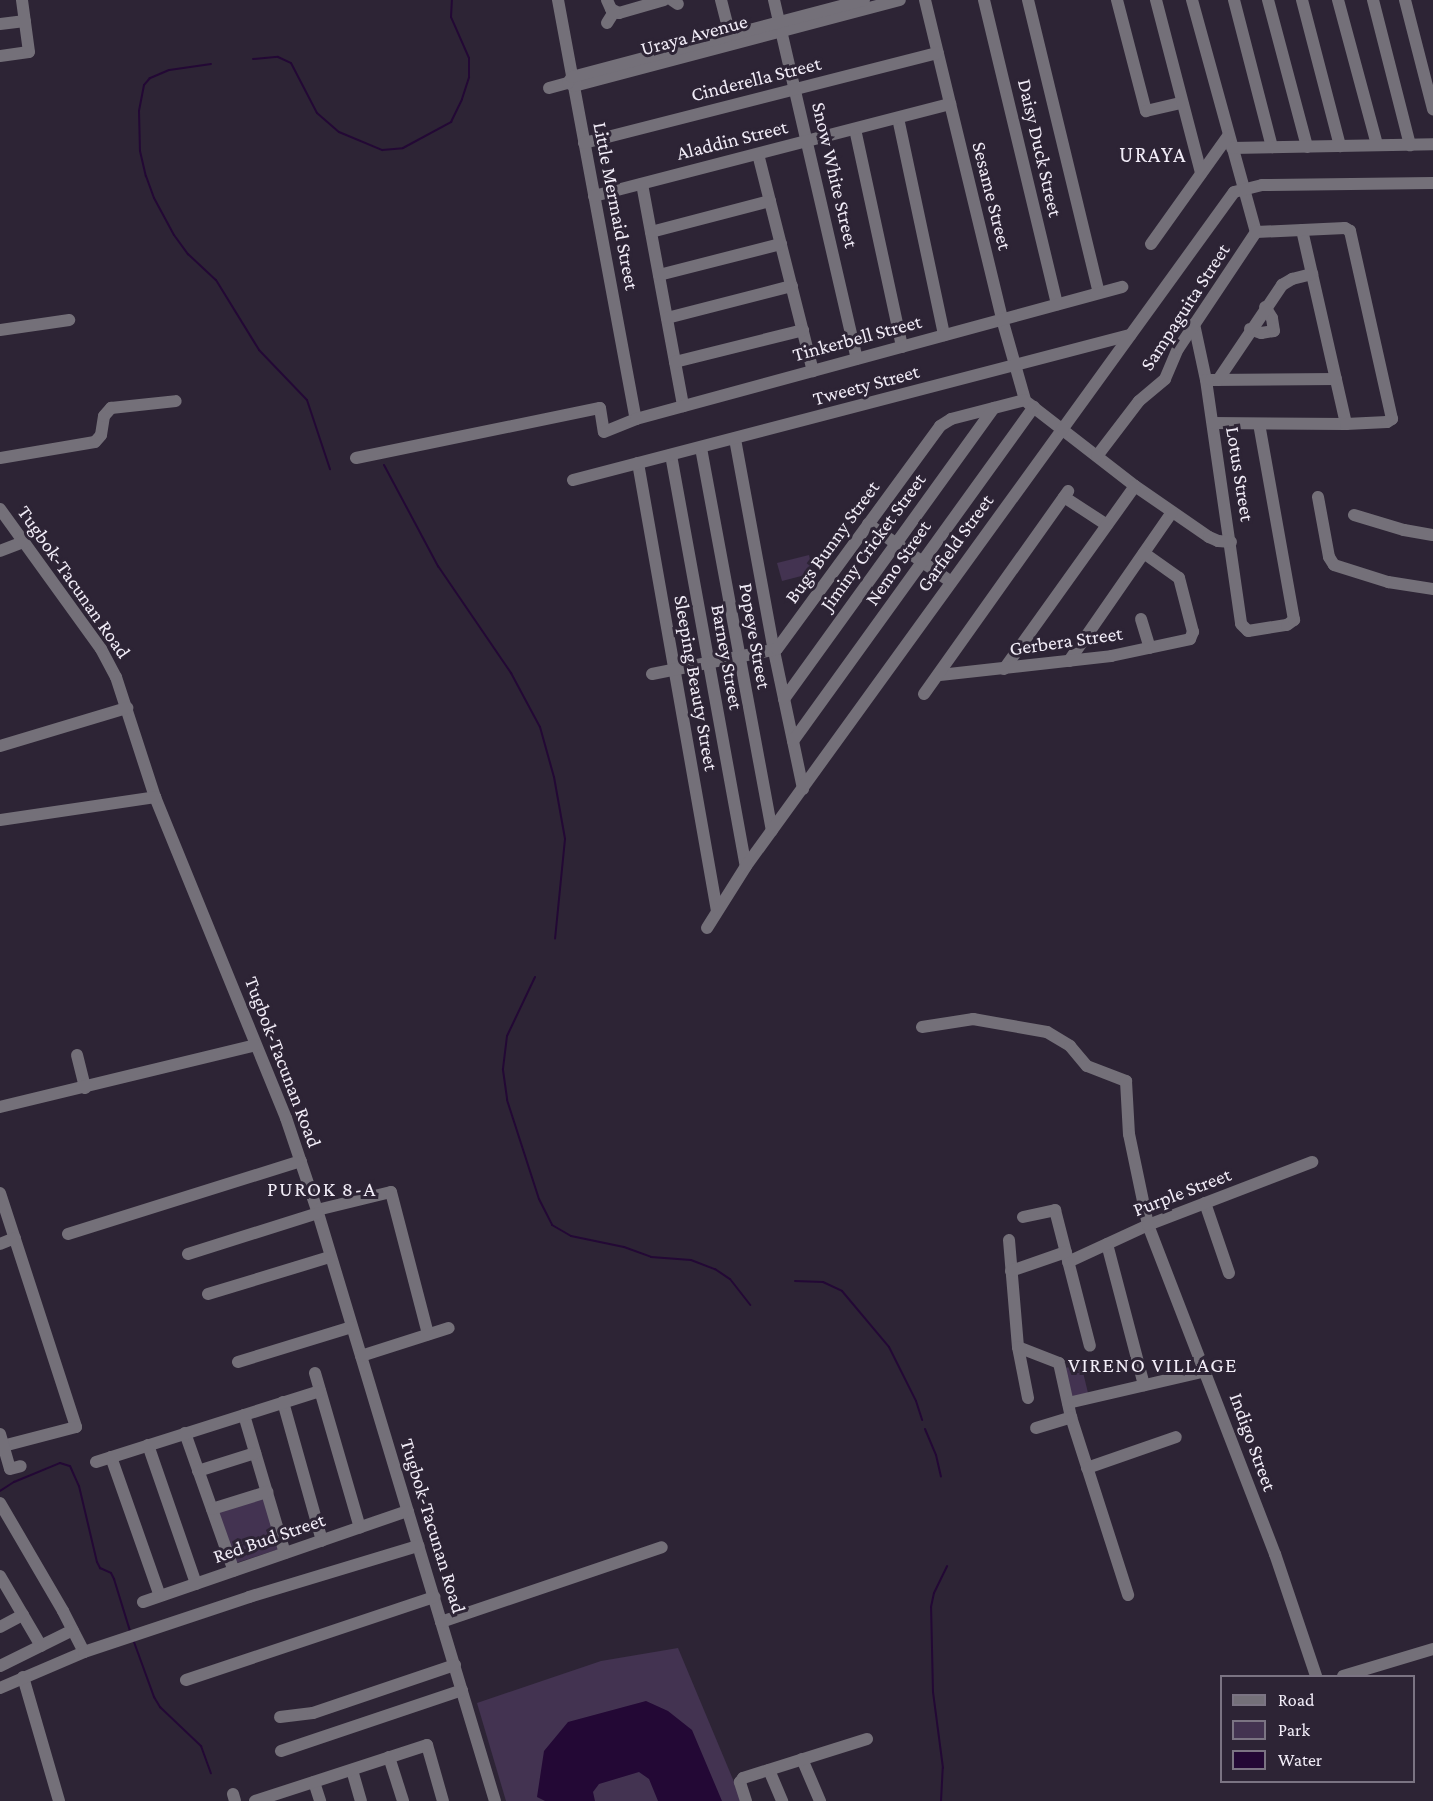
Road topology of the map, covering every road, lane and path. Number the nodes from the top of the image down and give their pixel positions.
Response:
1 (22, 0) edge
2 (559, 0) edge
3 (607, 0) edge
4 (664, 0) edge
5 (722, 0) edge
6 (774, 0) edge
7 (864, 0) edge
8 (900, 0) edge
9 (925, 0) edge
10 (984, 0) edge
11 (1028, 0) edge
12 (1117, 0) edge
13 (1156, 0) edge
14 (1192, 0) edge
15 (1233, 0) edge
16 (1268, 0) edge
17 (1302, 0) edge
18 (1338, 0) edge
19 (1373, 0) edge
20 (1405, 0) edge
21 (851, 8) junction
22 (614, 12) junction
23 (25, 21) junction
24 (607, 23) dead end
25 (0, 24) edge
26 (780, 27) junction
27 (731, 40) junction
28 (938, 53) junction
29 (0, 56) edge
30 (571, 82) junction
31 (549, 88) dead end
32 (795, 88) junction
33 (1182, 103) junction
34 (950, 104) junction
35 (1433, 109) edge
36 (898, 118) junction
37 (855, 129) junction
38 (807, 141) junction
39 (1230, 142) junction
40 (584, 143) junction
41 (1433, 144) edge
42 (1410, 145) junction
43 (1340, 146) junction
44 (1377, 146) junction
45 (1272, 147) junction
46 (1307, 147) junction
47 (758, 154) junction
48 (1201, 172) junction
49 (1433, 183) edge
50 (642, 184) junction
51 (1242, 188) junction
52 (594, 196) junction
53 (770, 201) junction
54 (1302, 230) junction
55 (651, 232) junction
56 (1256, 232) junction
57 (781, 244) junction
58 (1151, 244) dead end
59 (1312, 274) junction
60 (659, 275) junction
61 (792, 286) junction
62 (1122, 287) dead end
63 (1099, 293) junction
64 (1058, 304) junction
65 (1265, 307) junction
66 (667, 318) junction
67 (1002, 319) junction
68 (69, 320) dead end
69 (1194, 324) junction
70 (1250, 329) junction
71 (0, 330) edge
72 (803, 330) junction
73 (944, 335) junction
74 (1130, 335) junction
75 (902, 346) junction
76 (857, 359) junction
77 (675, 362) junction
78 (1015, 366) junction
79 (813, 371) junction
80 (1336, 379) junction
81 (1212, 380) junction
82 (176, 401) dead end
83 (1029, 404) junction
84 (683, 406) junction
85 (994, 408) junction
86 (636, 419) junction
87 (1213, 423) junction
88 (1259, 424) junction
89 (1346, 424) junction
90 (1061, 429) junction
91 (735, 439) junction
92 (701, 448) junction
93 (671, 455) junction
94 (1096, 456) junction
95 (0, 458) edge
96 (356, 458) dead end
97 (638, 463) junction
98 (573, 480) dead end
99 (1135, 486) junction
100 (1318, 497) dead end
101 (0, 509) edge
102 (1172, 512) junction
103 (1354, 515) dead end
104 (868, 524) junction
105 (1107, 525) junction
106 (1433, 535) edge
107 (24, 542) junction
108 (1231, 542) junction
109 (896, 543) junction
110 (0, 550) edge
111 (1144, 553) junction
112 (922, 562) junction
113 (951, 582) junction
114 (1433, 589) edge
115 (1141, 619) dead end
116 (1150, 648) junction
117 (774, 651) junction
118 (739, 658) junction
119 (1069, 662) junction
120 (708, 663) junction
121 (1004, 669) junction
122 (673, 670) junction
123 (652, 674) dead end
124 (940, 675) junction
125 (924, 694) dead end
126 (784, 699) junction
127 (128, 708) junction
128 (793, 741) junction
129 (0, 746) edge
130 (802, 789) junction
131 (156, 797) junction
132 (0, 820) edge
133 (772, 830) junction
134 (746, 866) junction
135 (717, 910) junction
136 (706, 928) dead end
137 (922, 1026) dead end
138 (257, 1048) junction
139 (77, 1056) dead end
140 (85, 1088) junction
141 (0, 1107) edge
142 (301, 1161) junction
143 (1312, 1162) dead end
144 (0, 1194) edge
145 (1205, 1203) junction
146 (317, 1211) junction
147 (1023, 1217) dead end
148 (1148, 1225) junction
149 (68, 1234) dead end
150 (15, 1238) junction
151 (1009, 1240) dead end
152 (0, 1244) edge
153 (1107, 1244) junction
154 (188, 1254) dead end
155 (330, 1257) junction
156 (1067, 1257) junction
157 (1011, 1271) junction
158 (1229, 1274) dead end
159 (208, 1294) dead end
160 (352, 1327) junction
161 (449, 1328) dead end
162 (428, 1334) junction
163 (1090, 1346) dead end
164 (1018, 1347) junction
165 (361, 1356) junction
166 (238, 1362) dead end
167 (1206, 1371) junction
168 (315, 1373) dead end
169 (1144, 1385) junction
170 (320, 1391) junction
171 (1028, 1398) dead end
172 (283, 1402) junction
173 (1068, 1403) junction
174 (244, 1415) junction
175 (1071, 1418) junction
176 (1036, 1428) dead end
177 (185, 1433) junction
178 (1176, 1437) dead end
179 (2, 1440) edge
180 (148, 1445) junction
181 (255, 1453) junction
182 (111, 1457) junction
183 (96, 1462) dead end
184 (21, 1466) dead end
185 (1087, 1468) junction
186 (198, 1471) junction
187 (267, 1492) junction
188 (0, 1503) edge
189 (212, 1509) junction
190 (408, 1511) junction
191 (360, 1527) junction
192 (322, 1540) junction
193 (418, 1546) junction
194 (662, 1546) dead end
195 (285, 1553) junction
196 (234, 1571) junction
197 (2, 1584) edge
198 (196, 1584) junction
199 (1128, 1595) dead end
200 (160, 1596) junction
201 (434, 1597) junction
202 (143, 1602) dead end
203 (23, 1615) junction
204 (441, 1622) junction
205 (0, 1627) edge
206 (73, 1630) junction
207 (41, 1646) junction
208 (1433, 1649) edge
209 (84, 1652) junction
210 (455, 1665) junction
211 (0, 1666) edge
212 (1315, 1675) edge
213 (1349, 1675) edge
214 (22, 1677) junction
215 (186, 1680) dead end
216 (0, 1688) edge
217 (462, 1690) junction
218 (280, 1718) dead end
219 (867, 1739) dead end
220 (281, 1751) dead end
221 (389, 1757) junction
222 (802, 1759) junction
223 (352, 1770) junction
224 (769, 1770) junction
225 (314, 1782) junction
226 (277, 1798) edge
227 (57, 1801) edge
228 (255, 1801) edge
229 (320, 1801) edge
230 (361, 1801) edge
231 (403, 1801) edge
232 (443, 1801) edge
233 (495, 1801) edge
234 (746, 1801) edge
235 (782, 1801) edge
236 (820, 1801) edge

1 - 23 street
2 - 30 street, Little Mermaid Street
3 - 22 street
4 - 22 street
5 - 27 street
6 - 26 street, Snow White Street
7 - 21 street, Uraya Avenue
8 - 21 street, Uraya Avenue
9 - 28 street, Sesame Street
10 - 64 street, Daisy Duck Street
11 - 63 street, Daisy Duck Street
12 - 33 street
13 - 33 street
14 - 39 street
15 - 45 street
16 - 46 street
17 - 43 street
18 - 44 street
19 - 42 street
20 - 35 street
21 - 26 street, Uraya Avenue
22 - 24 street
23 - 25 street
23 - 29 street
26 - 27 street, Uraya Avenue
26 - 32 street, Snow White Street
27 - 30 street, Uraya Avenue
28 - 32 street, Cinderella Street
28 - 34 street, Sesame Street
30 - 31 street, Uraya Avenue
30 - 40 street, Little Mermaid Street
32 - 38 street, Snow White Street
32 - 40 street, Cinderella Street
33 - 48 street
34 - 36 street, Aladdin Street
34 - 67 street, Sesame Street
36 - 37 street, Aladdin Street
36 - 73 street
37 - 38 street, Aladdin Street
37 - 75 street
38 - 47 street, Aladdin Street
38 - 76 street, Snow White Street
39 - 45 street
39 - 48 street
39 - 51 street
40 - 52 street, Little Mermaid Street
41 - 42 street
42 - 44 street
43 - 44 street
43 - 46 street
45 - 46 street
47 - 50 street, Aladdin Street
47 - 53 street
48 - 58 street
49 - 51 street
50 - 52 street, Aladdin Street
50 - 55 street
51 - 56 street
51 - 74 street, Garfield Street
52 - 86 street, Little Mermaid Street
53 - 55 street
53 - 57 street
54 - 56 street
54 - 59 street
54 - 89 street
55 - 60 street
56 - 69 street, Sampaguita Street
57 - 60 street
57 - 61 street
59 - 65 street
59 - 80 street
60 - 66 street
61 - 66 street
61 - 72 street
62 - 63 street, Tinkerbell Street
63 - 64 street, Tinkerbell Street
64 - 67 street, Tinkerbell Street
65 - 70 street
65 - 70 street
66 - 77 street
67 - 73 street, Tinkerbell Street
67 - 78 street, Sesame Street
68 - 71 street
69 - 81 street, Lotus Street
69 - 94 street, Sampaguita Street
70 - 81 street
72 - 77 street
72 - 79 street
73 - 75 street, Tinkerbell Street
74 - 78 street, Tweety Street
74 - 90 street, Garfield Street
75 - 76 street, Tinkerbell Street
76 - 79 street, Tinkerbell Street
77 - 84 street
78 - 83 street, Sesame Street
78 - 91 street, Tweety Street
79 - 84 street, Tinkerbell Street
80 - 81 street
80 - 89 street
81 - 87 street, Lotus Street
82 - 95 street
83 - 85 street, Bugs Bunny Street
83 - 90 street
83 - 112 street, Nemo Street
84 - 86 street, Tinkerbell Street
85 - 104 street, Bugs Bunny Street
85 - 109 street, Jiminy Cricket Street
86 - 96 street, Tinkerbell Street
87 - 88 street
87 - 108 street, Lotus Street
88 - 89 street
88 - 108 street, Lotus Street
90 - 94 street
90 - 113 street, Garfield Street
91 - 92 street, Tweety Street
91 - 117 street, Popeye Street
92 - 93 street, Tweety Street
92 - 118 street, Popeye Street
93 - 97 street, Tweety Street
93 - 120 street, Barney Street
94 - 99 street
97 - 98 street, Tweety Street
97 - 122 street, Sleeping Beauty Street
99 - 102 street
99 - 105 street
100 - 114 street
101 - 107 street, Tugbok-Tacunan Road
102 - 108 street
102 - 111 street
103 - 106 street
104 - 109 street
104 - 117 street, Bugs Bunny Street
105 - 121 street
105 - 124 street
107 - 110 street
107 - 127 street, Tugbok-Tacunan Road
109 - 112 street
109 - 126 street, Jiminy Cricket Street
111 - 116 street, Gerbera Street
111 - 119 street
112 - 113 street
112 - 128 street, Nemo Street
113 - 130 street, Garfield Street
115 - 116 street
116 - 119 street, Gerbera Street
117 - 118 street
117 - 126 street, Popeye Street
118 - 120 street
118 - 133 street, Popeye Street
119 - 121 street, Gerbera Street
120 - 122 street
120 - 134 street, Barney Street
121 - 124 street, Gerbera Street
122 - 123 street
122 - 135 street, Sleeping Beauty Street
124 - 125 street
126 - 128 street, Popeye Street
127 - 129 street
127 - 131 street, Tugbok-Tacunan Road
128 - 130 street, Popeye Street
130 - 133 street, Garfield Street
131 - 132 street
131 - 138 street, Tugbok-Tacunan Road
133 - 134 street, Garfield Street
134 - 135 street, Garfield Street
135 - 136 street, Garfield Street
137 - 148 street, Indigo Street
138 - 140 street
138 - 142 street, Tugbok-Tacunan Road
139 - 140 street
140 - 141 street
142 - 146 street, Tugbok-Tacunan Road
142 - 149 street
143 - 145 street, Purple Street
144 - 150 street
145 - 148 street, Purple Street
145 - 158 street
146 - 154 street
146 - 155 street, Tugbok-Tacunan Road
146 - 162 street
147 - 156 street
148 - 153 street, Purple Street
148 - 167 street, Indigo Street
150 - 152 street
150 - 179 street
151 - 157 street
153 - 156 street, Purple Street
153 - 169 street
155 - 159 street
155 - 160 street, Tugbok-Tacunan Road
156 - 157 street, Purple Street
156 - 163 street
157 - 164 street
160 - 165 street, Tugbok-Tacunan Road
160 - 166 street
161 - 162 street
162 - 165 street
164 - 171 street
164 - 173 street
165 - 190 street, Tugbok-Tacunan Road
167 - 169 street
167 - 212 street, Indigo Street
168 - 170 street
169 - 173 street
170 - 172 street
170 - 191 street
172 - 174 street
172 - 192 street
173 - 175 street
174 - 177 street
174 - 181 street
175 - 176 street
175 - 185 street
177 - 180 street
177 - 186 street
178 - 185 street
179 - 184 street
180 - 182 street
180 - 198 street
181 - 186 street
181 - 187 street
182 - 183 street
182 - 200 street
185 - 199 street
186 - 189 street
187 - 189 street
187 - 195 street
188 - 206 street
189 - 196 street
190 - 191 street, Red Bud Street
190 - 193 street, Tugbok-Tacunan Road
191 - 192 street, Red Bud Street
192 - 195 street, Red Bud Street
193 - 201 street, Tugbok-Tacunan Road
193 - 209 street
194 - 204 street
195 - 196 street, Red Bud Street
196 - 198 street, Red Bud Street
197 - 203 street
198 - 200 street, Red Bud Street
200 - 202 street, Red Bud Street
201 - 204 street, Tugbok-Tacunan Road
201 - 215 street
203 - 205 street
203 - 207 street
204 - 210 street, Tugbok-Tacunan Road
206 - 207 street
206 - 209 street
207 - 211 street
208 - 213 street
209 - 214 street
210 - 217 street, Tugbok-Tacunan Road
210 - 218 street
214 - 216 street
214 - 227 street
217 - 220 street
217 - 233 street, Tugbok-Tacunan Road
219 - 222 street
221 - 223 street
221 - 231 street
221 - 232 street
222 - 224 street
222 - 236 street
223 - 225 street
223 - 230 street
224 - 234 street
224 - 235 street
225 - 226 street
225 - 229 street
226 - 228 street

